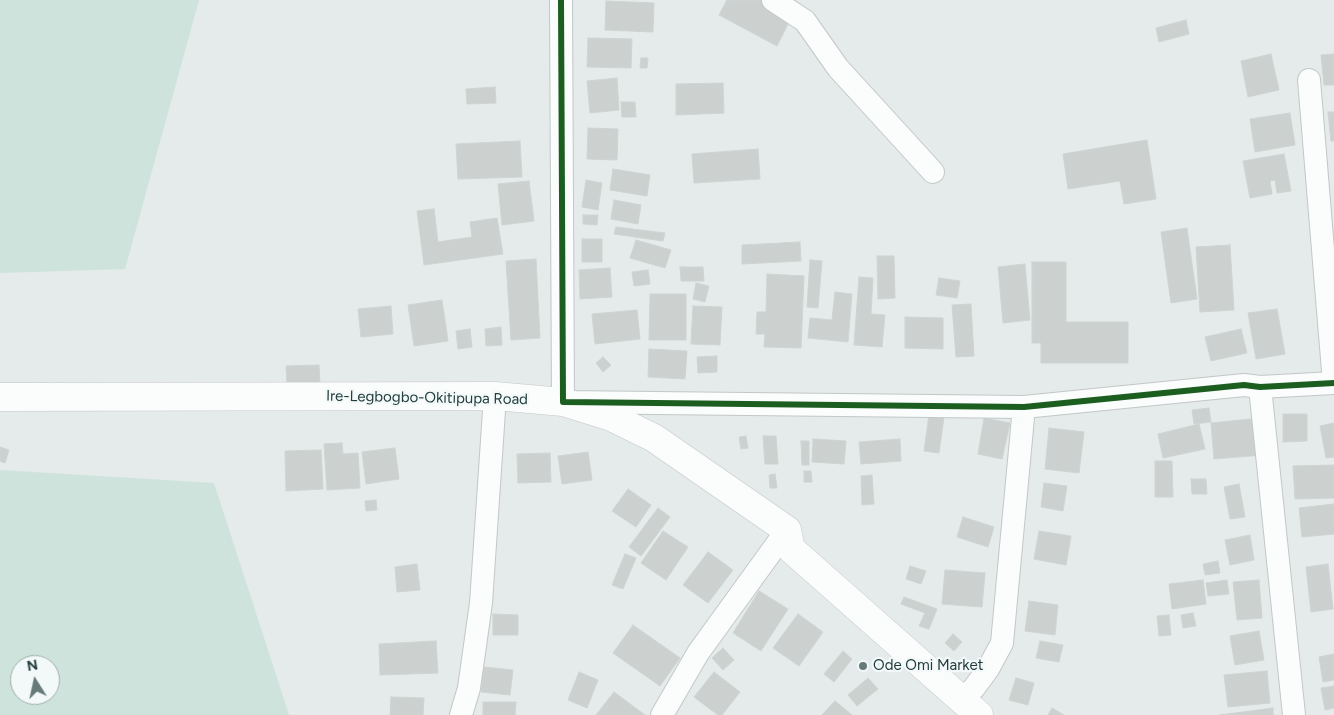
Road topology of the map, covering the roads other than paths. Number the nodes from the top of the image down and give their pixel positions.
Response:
1 (561, 0) edge
2 (773, 0) edge
3 (1308, 80) dead end
4 (933, 172) dead end
5 (1334, 383) edge
6 (1260, 387) junction
7 (495, 396) junction
8 (0, 397) edge
9 (563, 402) junction
10 (1024, 407) junction
11 (787, 530) junction
12 (969, 707) edge
13 (462, 715) edge
14 (662, 715) edge
15 (1294, 715) edge

1 - 9 street
2 - 4 street
3 - 5 street
5 - 6 street
6 - 10 street
6 - 15 street
7 - 8 street, Ire-Legbogbo-Okitipupa Road
7 - 9 street, Ire-Legbogbo-Okitipupa Road
7 - 13 street
9 - 10 street
9 - 11 street, Ire-Legbogbo-Okitipupa Road
10 - 12 street
11 - 12 street
11 - 14 street

